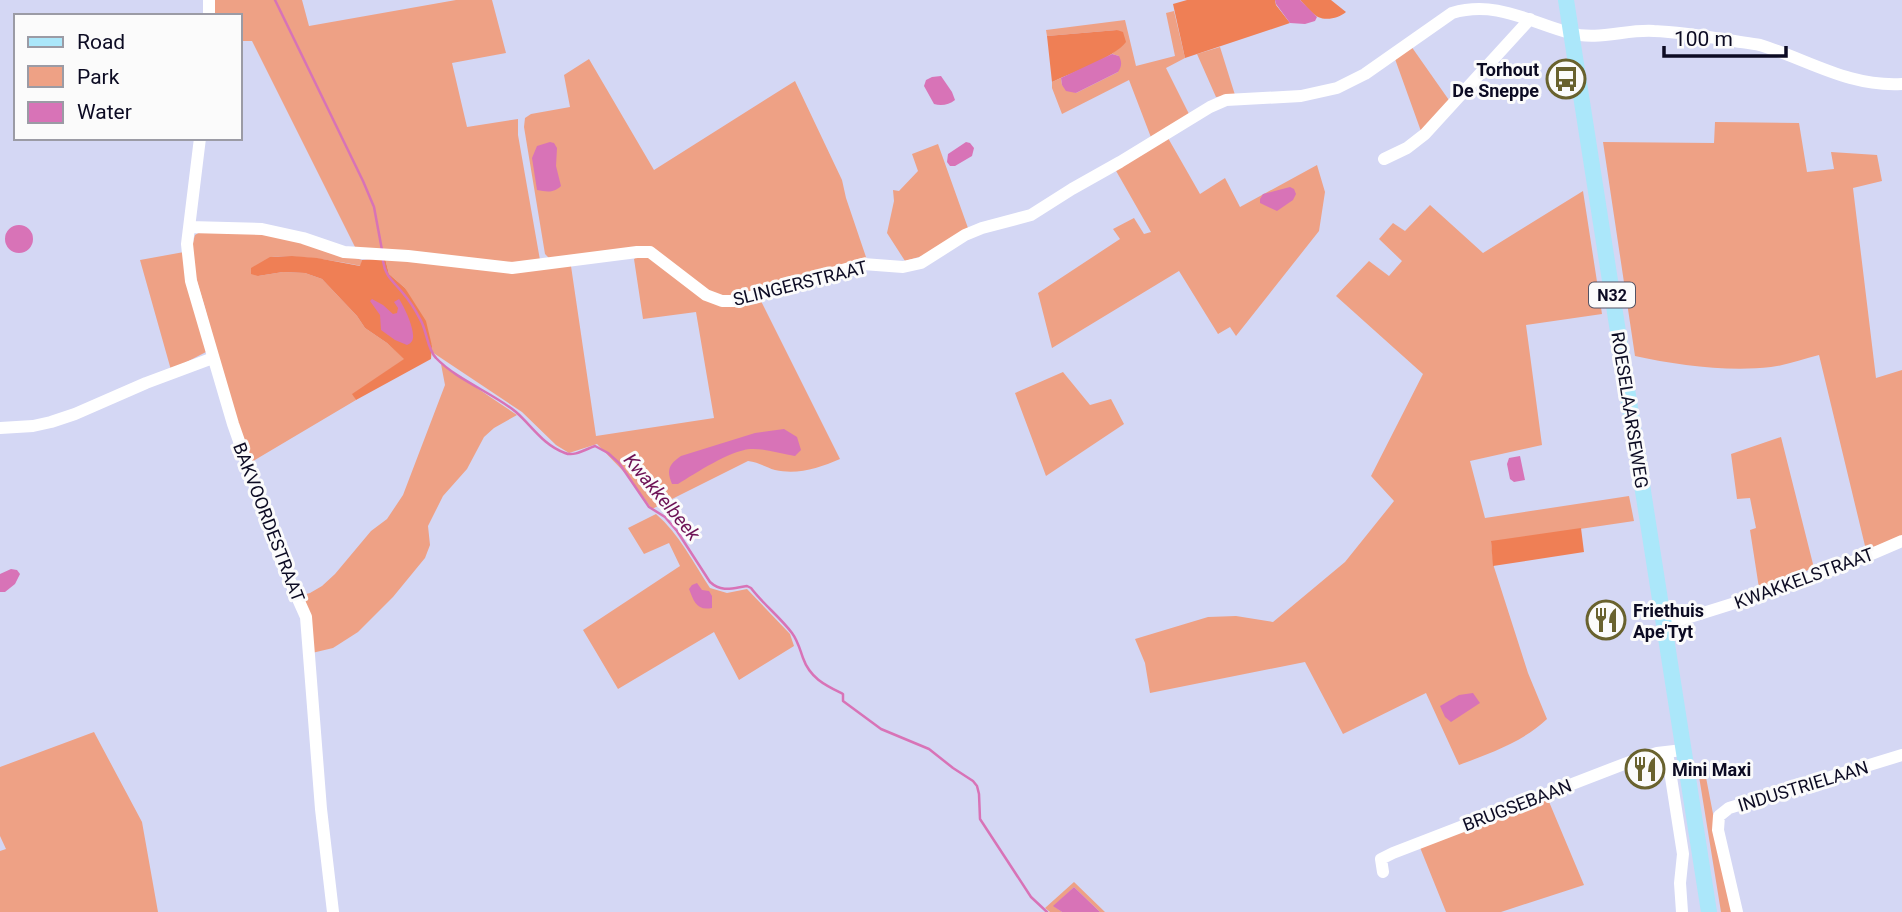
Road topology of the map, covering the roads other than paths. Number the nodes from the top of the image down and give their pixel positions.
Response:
1 (1566, 0) edge
2 (1530, 19) junction
3 (1571, 34) junction
4 (1902, 84) edge
5 (200, 140) edge
6 (1384, 159) dead end
7 (190, 227) junction
8 (213, 358) junction
9 (0, 428) edge
10 (1902, 542) edge
11 (1664, 621) junction
12 (1675, 751) junction
13 (1902, 755) edge
14 (1383, 872) dead end
15 (333, 912) edge
16 (1682, 912) edge
17 (1709, 912) edge
18 (1737, 912) edge

1 - 3 main road, ROESELAARSEWEG / N32
2 - 3 street, SLINGERSTRAAT
2 - 6 street
2 - 7 street, SLINGERSTRAAT
3 - 4 street
3 - 11 main road, ROESELAARSEWEG / N32
5 - 7 street, BAKVOORDESTRAAT
7 - 8 street, BAKVOORDESTRAAT
8 - 9 street
8 - 15 street, BAKVOORDESTRAAT
10 - 11 street, KWAKKELSTRAAT
11 - 12 main road, ROESELAARSEWEG / N32
12 - 14 street, BRUGSEBAAN
12 - 16 street
12 - 17 main road, N32
13 - 18 street, INDUSTRIELAAN

